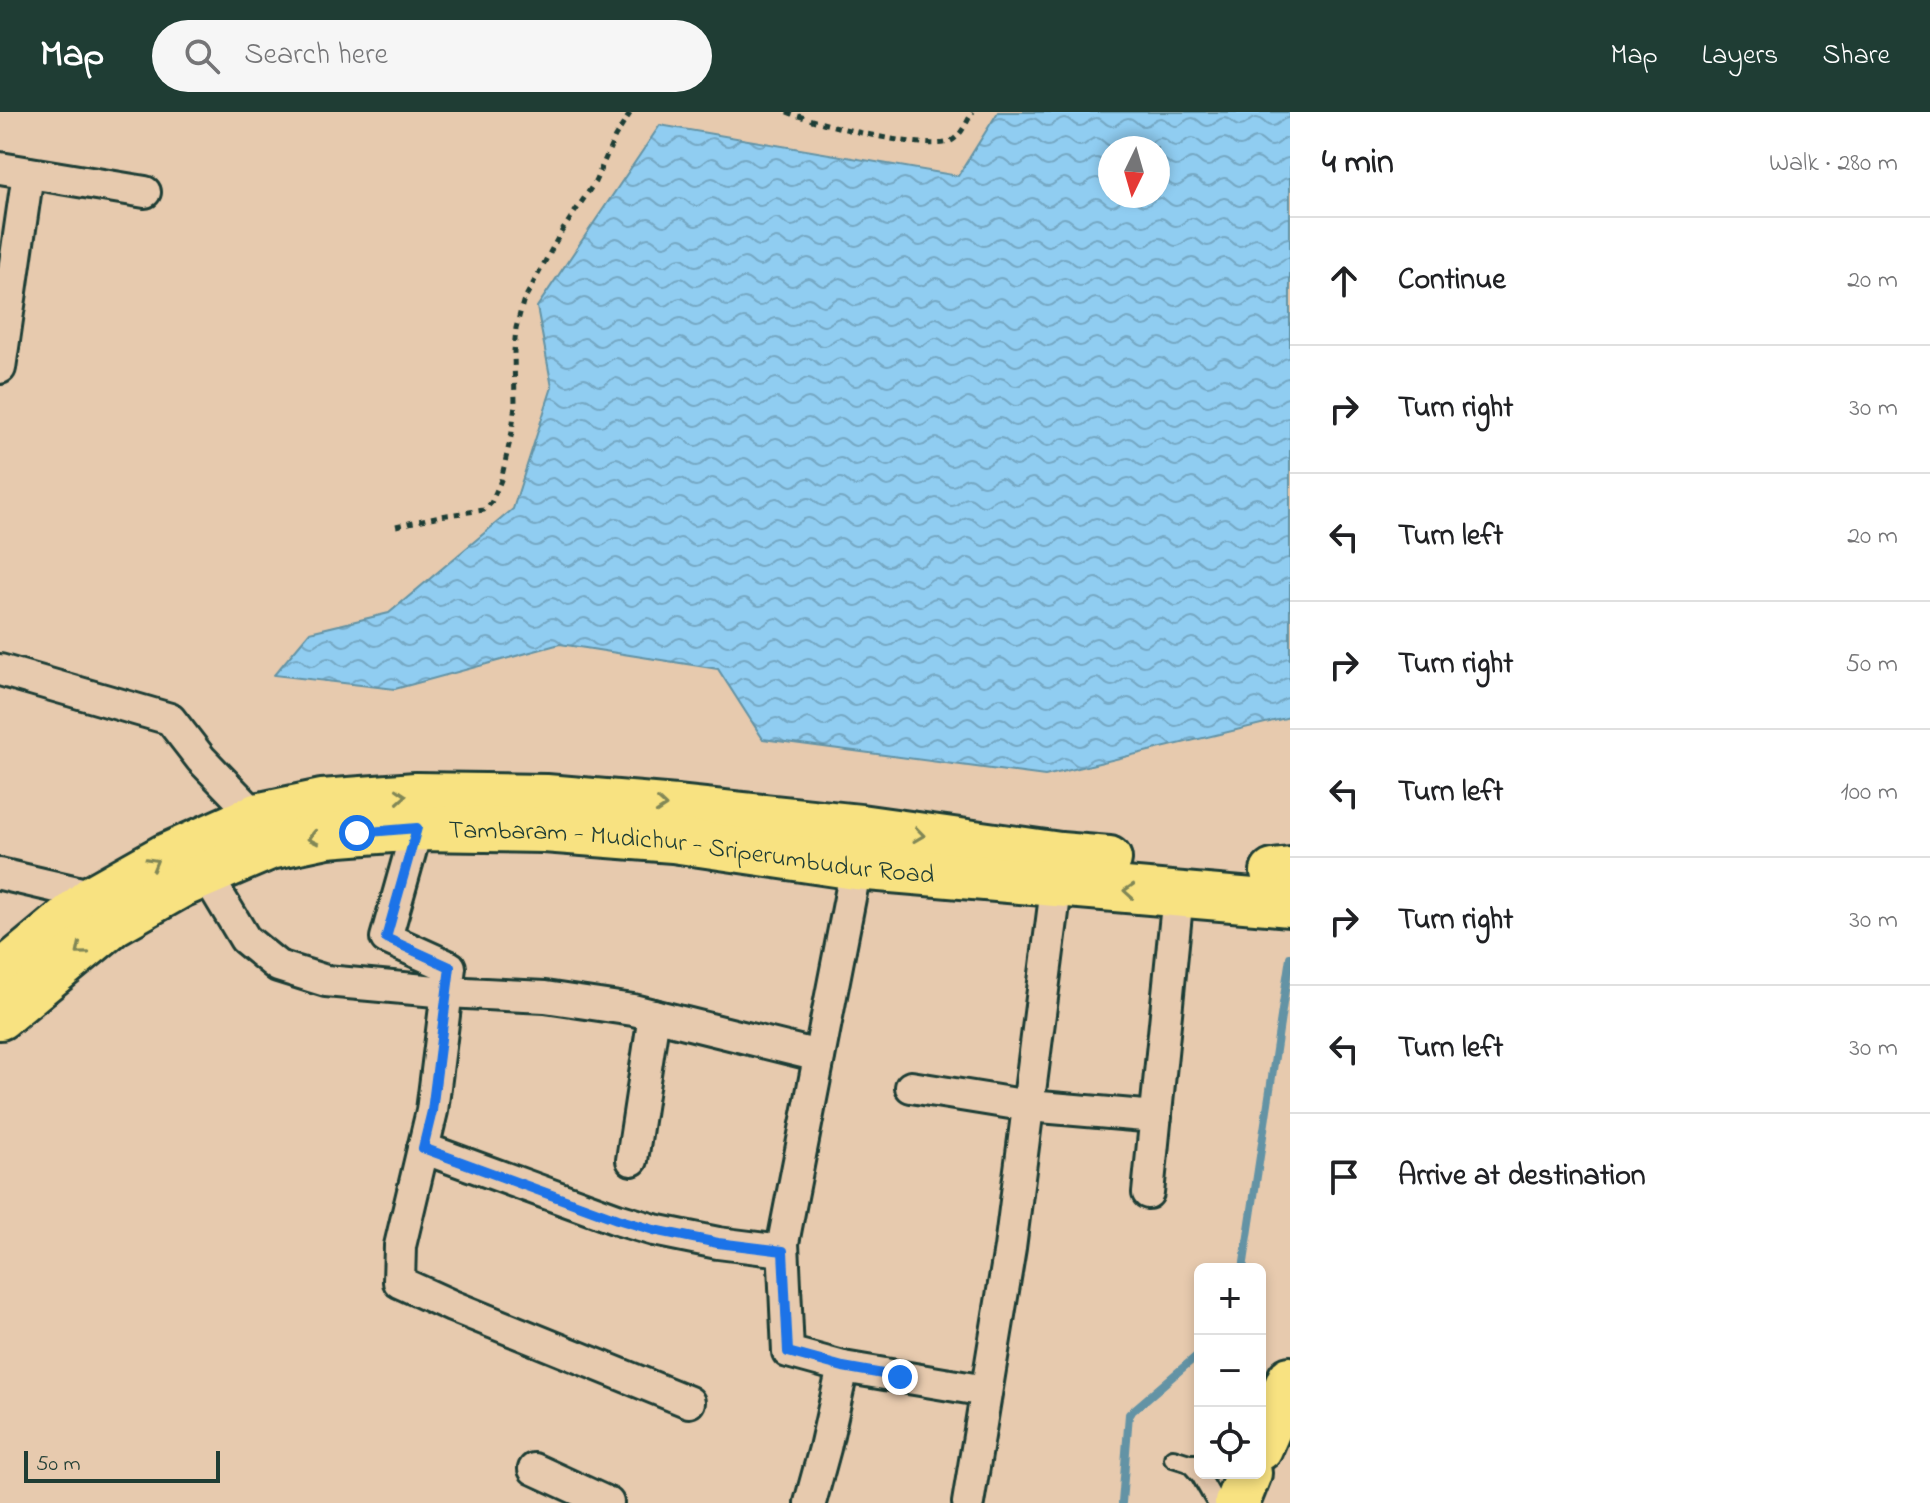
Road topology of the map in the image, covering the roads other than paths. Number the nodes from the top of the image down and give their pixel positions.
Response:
1 (14, 170) edge
2 (145, 192) dead end
3 (0, 368) edge
4 (0, 670) edge
5 (417, 828) junction
6 (263, 832) junction
7 (856, 867) junction
8 (1059, 870) junction
9 (0, 874) edge
10 (206, 874) junction
11 (1283, 889) edge
12 (1178, 894) junction
13 (95, 896) junction
14 (0, 975) edge
15 (447, 992) junction
16 (654, 1015) junction
17 (0, 1017) edge
18 (819, 1056) junction
19 (911, 1087) dead end
20 (1029, 1106) junction
21 (1156, 1117) junction
22 (423, 1148) junction
23 (632, 1160) dead end
24 (1148, 1193) dead end
25 (783, 1251) junction
26 (843, 1367) junction
27 (1290, 1379) edge
28 (986, 1391) junction
29 (689, 1402) dead end
30 (1266, 1432) edge
31 (1187, 1461) edge
32 (534, 1469) dead end
33 (1247, 1479) edge
34 (608, 1503) edge
35 (810, 1503) edge
36 (968, 1503) edge
37 (1216, 1503) edge
38 (1237, 1503) edge

1 - 2 street
1 - 3 street
4 - 6 street
5 -> 6 main road, Tambaram - Mudichur - Sriperumbudur Road
5 - 7 main road, Tambaram - Mudichur - Sriperumbudur Road
5 - 15 street
6 -> 8 main road, Tambaram - Mudichur - Sriperumbudur Road
6 - 10 main road, Tambaram - Mudichur - Sriperumbudur Road
13 -> 6 main road, Tambaram - Mudichur - Sriperumbudur Road
7 - 8 main road, Tambaram - Mudichur - Sriperumbudur Road
7 - 18 street
8 - 11 main road, Tambaram - Mudichur - Sriperumbudur Road
12 -> 8 main road, Tambaram - Mudichur - Sriperumbudur Road
8 - 20 street
9 - 13 street
10 - 15 street
10 -> 17 main road, Tambaram - Mudichur - Sriperumbudur Road
11 - 12 main road, Tambaram - Mudichur - Sriperumbudur Road
12 - 21 street
13 - 14 main road, Tambaram - Mudichur - Sriperumbudur Road
15 - 16 street
15 - 22 street
16 - 18 street
16 - 23 street
18 - 25 street
19 - 20 street
20 - 21 street
20 - 28 street
21 - 24 street
22 - 25 street
22 - 29 street
25 - 26 street
26 - 28 street
26 - 35 street
27 - 30 main road
28 - 36 street
31 - 37 lane
32 - 34 street
33 - 38 main road

